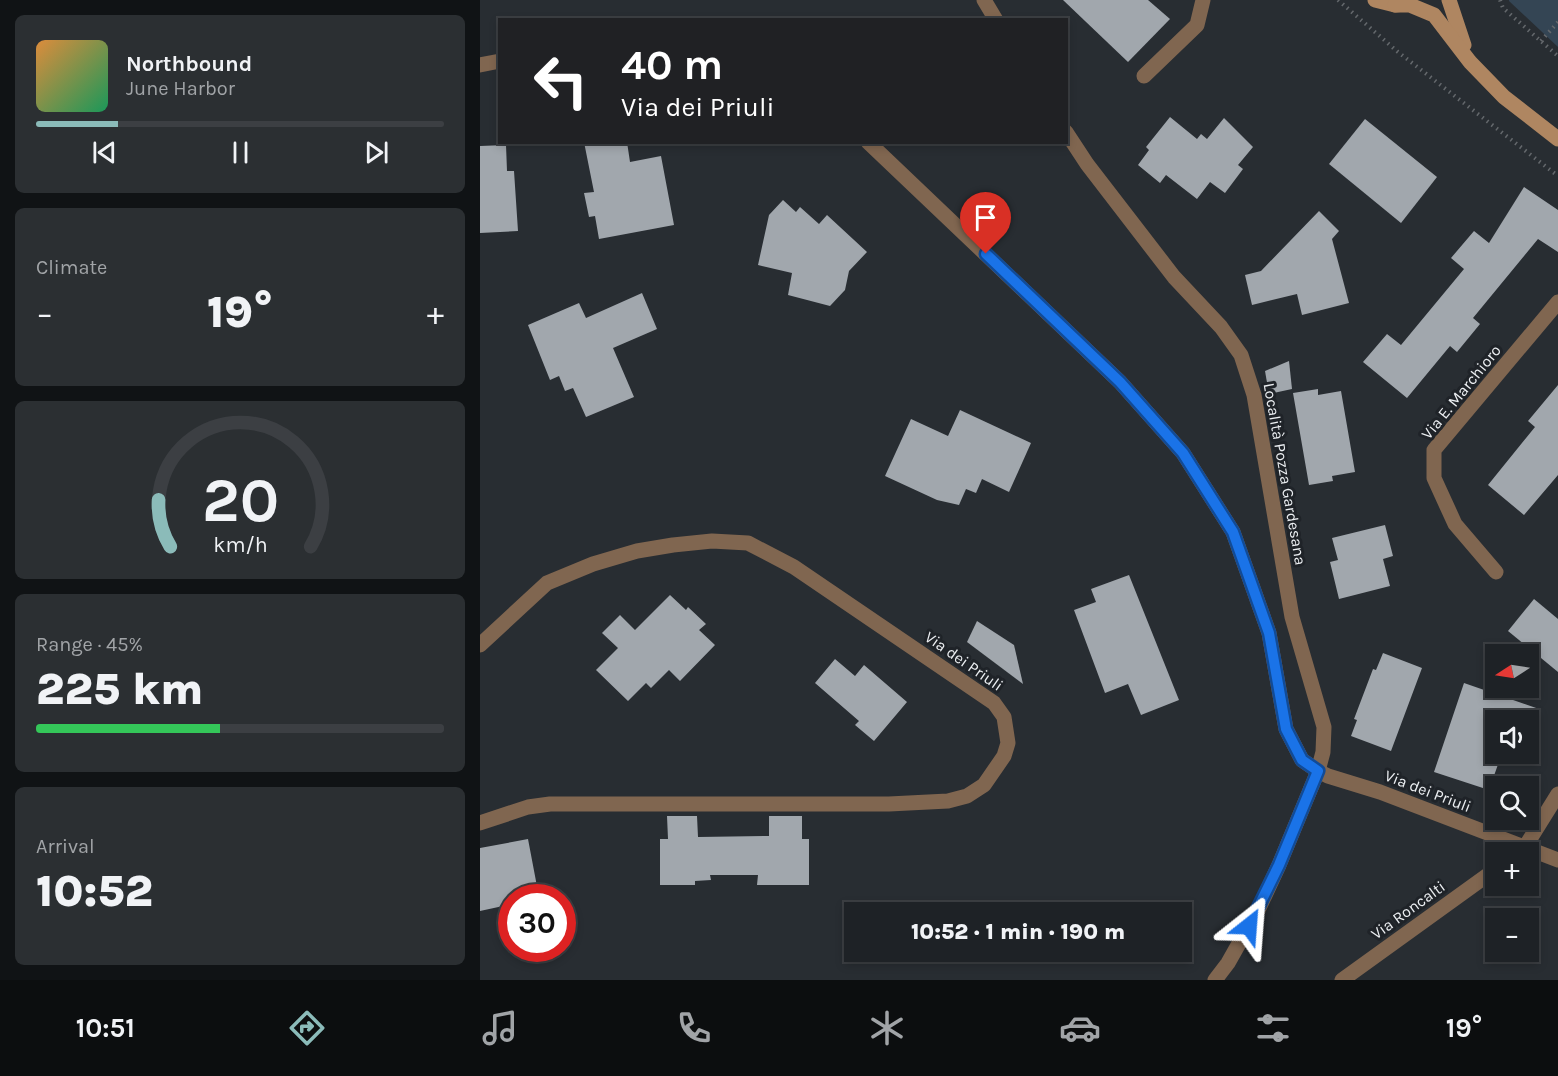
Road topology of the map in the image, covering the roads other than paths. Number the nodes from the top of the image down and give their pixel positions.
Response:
1 (984, 0) edge
2 (1203, 0) edge
3 (1375, 0) edge
4 (1415, 0) edge
5 (1449, 0) edge
6 (1395, 5) junction
7 (995, 18) edge
8 (498, 61) edge
9 (1470, 62) junction
10 (480, 65) edge
11 (1144, 76) dead end
12 (1068, 135) edge
13 (1558, 138) edge
14 (870, 144) edge
15 (1558, 302) edge
16 (1496, 572) dead end
17 (480, 645) edge
18 (1318, 771) junction
19 (1558, 794) edge
20 (480, 823) edge
21 (1502, 842) edge
22 (1527, 842) edge
23 (1539, 855) edge
24 (1558, 860) edge
25 (1485, 877) edge
26 (1215, 980) edge
27 (1342, 980) edge

1 - 7 street
2 - 11 street
3 - 6 street
4 - 6 street
5 - 9 street
6 - 9 street
8 - 10 street
9 - 13 street
12 - 18 street, Località Pozza Gardesana
14 - 18 street, Via dei Priuli
15 - 16 street, Via E. Marchioro
17 - 20 street, Via dei Priuli
18 - 21 street, Via dei Priuli
18 - 26 street
19 - 22 street
23 - 24 street, Via dei Priuli
25 - 27 street, Via Roncalti

